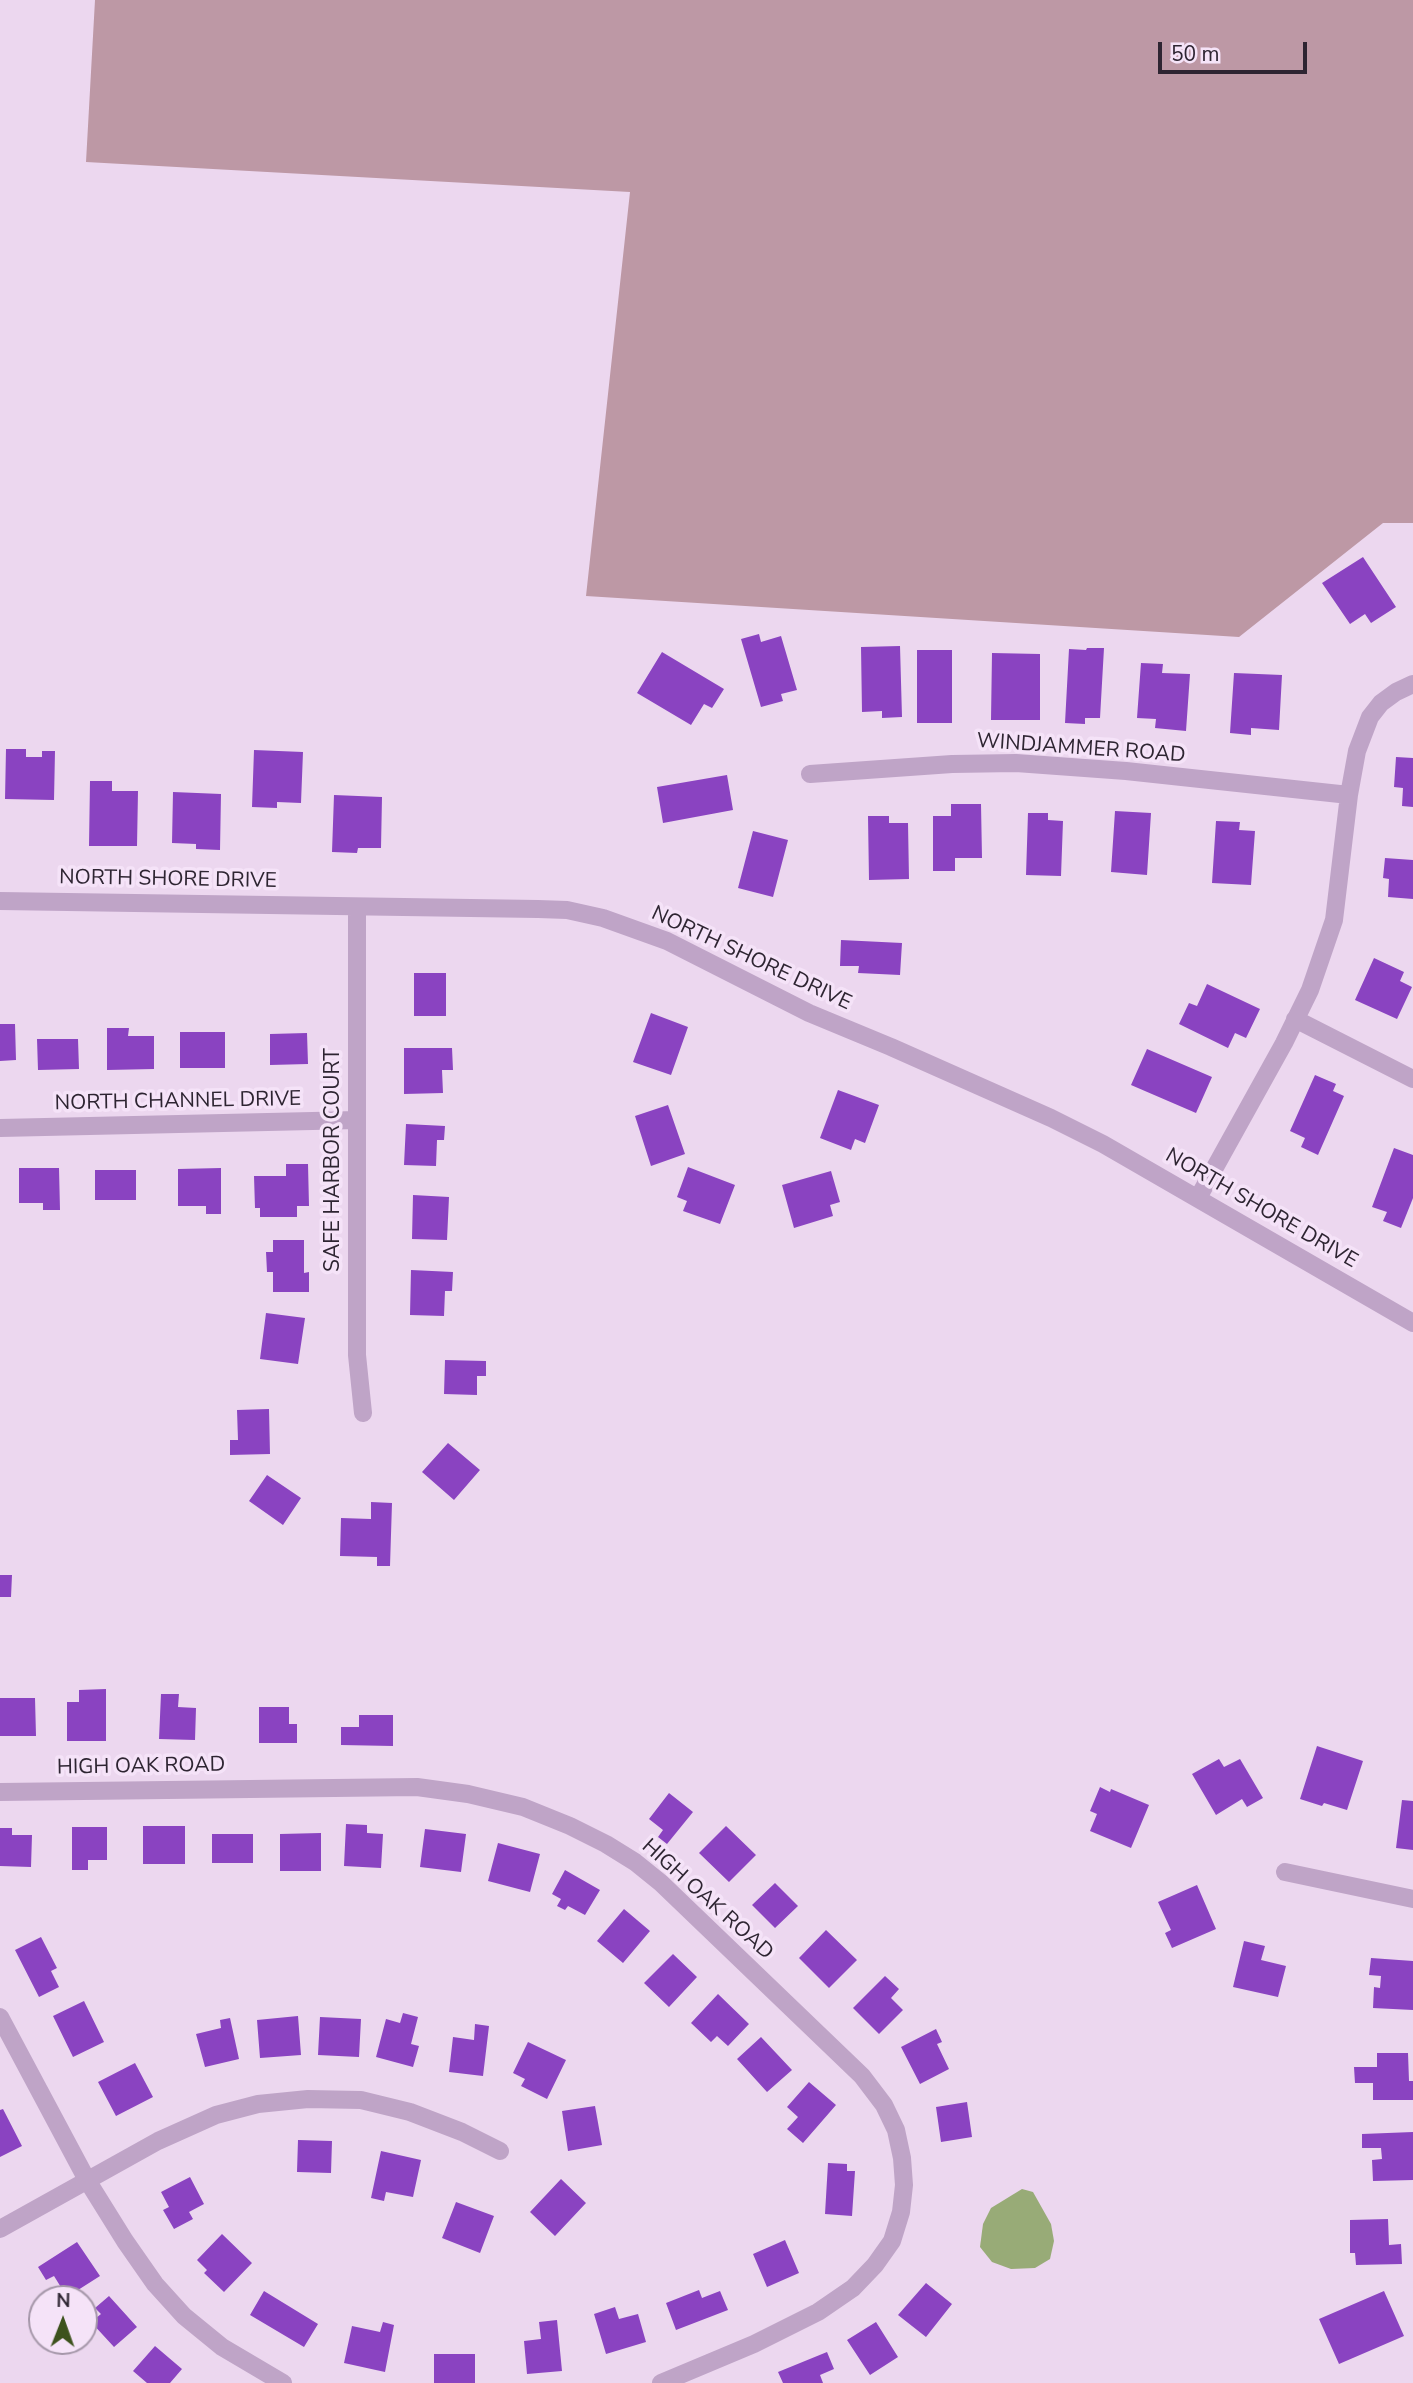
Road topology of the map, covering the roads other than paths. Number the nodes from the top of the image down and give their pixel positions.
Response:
1 (1413, 684) edge
2 (810, 774) dead end
3 (1349, 795) junction
4 (0, 901) edge
5 (356, 906) junction
6 (1295, 1019) junction
7 (1413, 1079) edge
8 (357, 1120) junction
9 (0, 1128) edge
10 (1198, 1198) junction
11 (1413, 1323) edge
12 (363, 1413) dead end
13 (0, 1792) edge
14 (1285, 1872) dead end
15 (1413, 1899) edge
16 (0, 2018) edge
17 (500, 2151) dead end
18 (87, 2180) junction
19 (0, 2229) edge
20 (283, 2383) edge
21 (661, 2383) edge

1 - 3 street
2 - 3 street, WINDJAMMER ROAD
3 - 6 street
4 - 5 street, NORTH SHORE DRIVE
5 - 8 street, SAFE HARBOR COURT
5 - 10 street, NORTH SHORE DRIVE
6 - 7 street
6 - 10 street
8 - 9 street, NORTH CHANNEL DRIVE
8 - 12 street, SAFE HARBOR COURT
10 - 11 street, NORTH SHORE DRIVE
13 - 21 street, HIGH OAK ROAD
14 - 15 street
16 - 18 street
17 - 18 street
18 - 19 street
18 - 20 street

